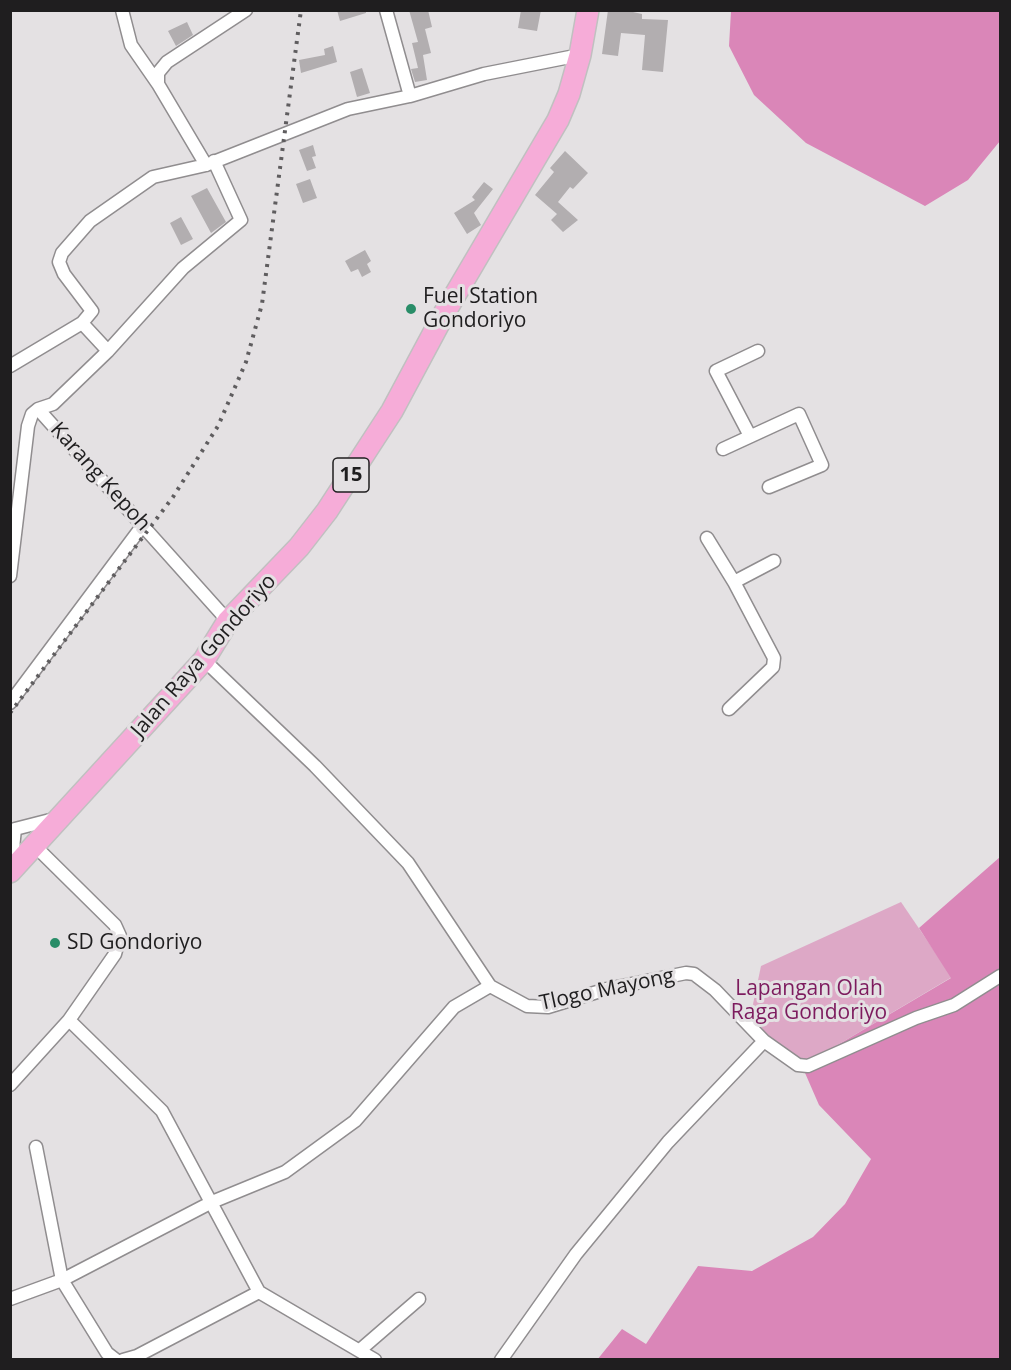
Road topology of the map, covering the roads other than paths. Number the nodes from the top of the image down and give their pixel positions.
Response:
1 (122, 10) edge
2 (246, 10) edge
3 (386, 10) edge
4 (588, 10) edge
5 (580, 56) junction
6 (158, 84) junction
7 (410, 96) junction
8 (210, 163) junction
9 (82, 323) junction
10 (108, 351) junction
11 (758, 351) dead end
12 (10, 366) edge
13 (38, 409) junction
14 (750, 436) junction
15 (723, 449) dead end
16 (769, 487) dead end
17 (15, 505) edge
18 (143, 525) junction
19 (707, 538) dead end
20 (774, 561) dead end
21 (10, 576) edge
22 (734, 582) junction
23 (228, 621) junction
24 (204, 660) junction
25 (10, 703) edge
26 (729, 709) dead end
27 (62, 817) junction
28 (13, 826) edge
29 (36, 847) junction
30 (11, 872) edge
31 (1000, 976) edge
32 (490, 986) junction
33 (69, 1020) junction
34 (764, 1041) junction
35 (10, 1085) edge
36 (36, 1147) dead end
37 (212, 1202) junction
38 (62, 1280) junction
39 (259, 1292) junction
40 (10, 1299) edge
41 (419, 1299) dead end
42 (360, 1350) junction
43 (116, 1359) edge
44 (123, 1359) edge
45 (375, 1359) edge
46 (501, 1359) edge

1 - 6 street
2 - 6 street
3 - 7 street
4 - 5 highway, Jalan Raya Gondoriyo / 15
5 - 7 street
5 - 23 highway, Jalan Raya Gondoriyo / 15
6 - 8 street
7 - 8 street
8 - 9 street
8 - 10 street
9 - 10 street
9 - 12 street
10 - 13 street
11 - 14 street
13 - 17 street, Karang Kepoh
13 - 18 street, Karang Kepoh
14 - 15 street
14 - 16 street
17 - 21 street, Karang Kepoh
18 - 23 street, Karang Kepoh
18 - 25 street
19 - 22 street
20 - 22 street
22 - 26 street
23 - 24 highway, Jalan Raya Gondoriyo / 15
24 - 27 highway, Jalan Raya Gondoriyo / 15
24 - 32 street, Tlogo Mayong
27 - 28 street
27 - 29 highway, Jalan Raya Gondoriyo / 15
28 - 30 street
29 - 30 highway, Jalan Raya Gondoriyo / 15
29 - 33 street
31 - 34 street, Tlogo Mayong
32 - 34 street, Tlogo Mayong
32 - 37 street
33 - 35 street
33 - 37 street
34 - 46 street
36 - 38 street
37 - 38 street
37 - 39 street
38 - 40 street
38 - 43 street
39 - 42 street
39 - 44 street
41 - 42 street
42 - 45 street

